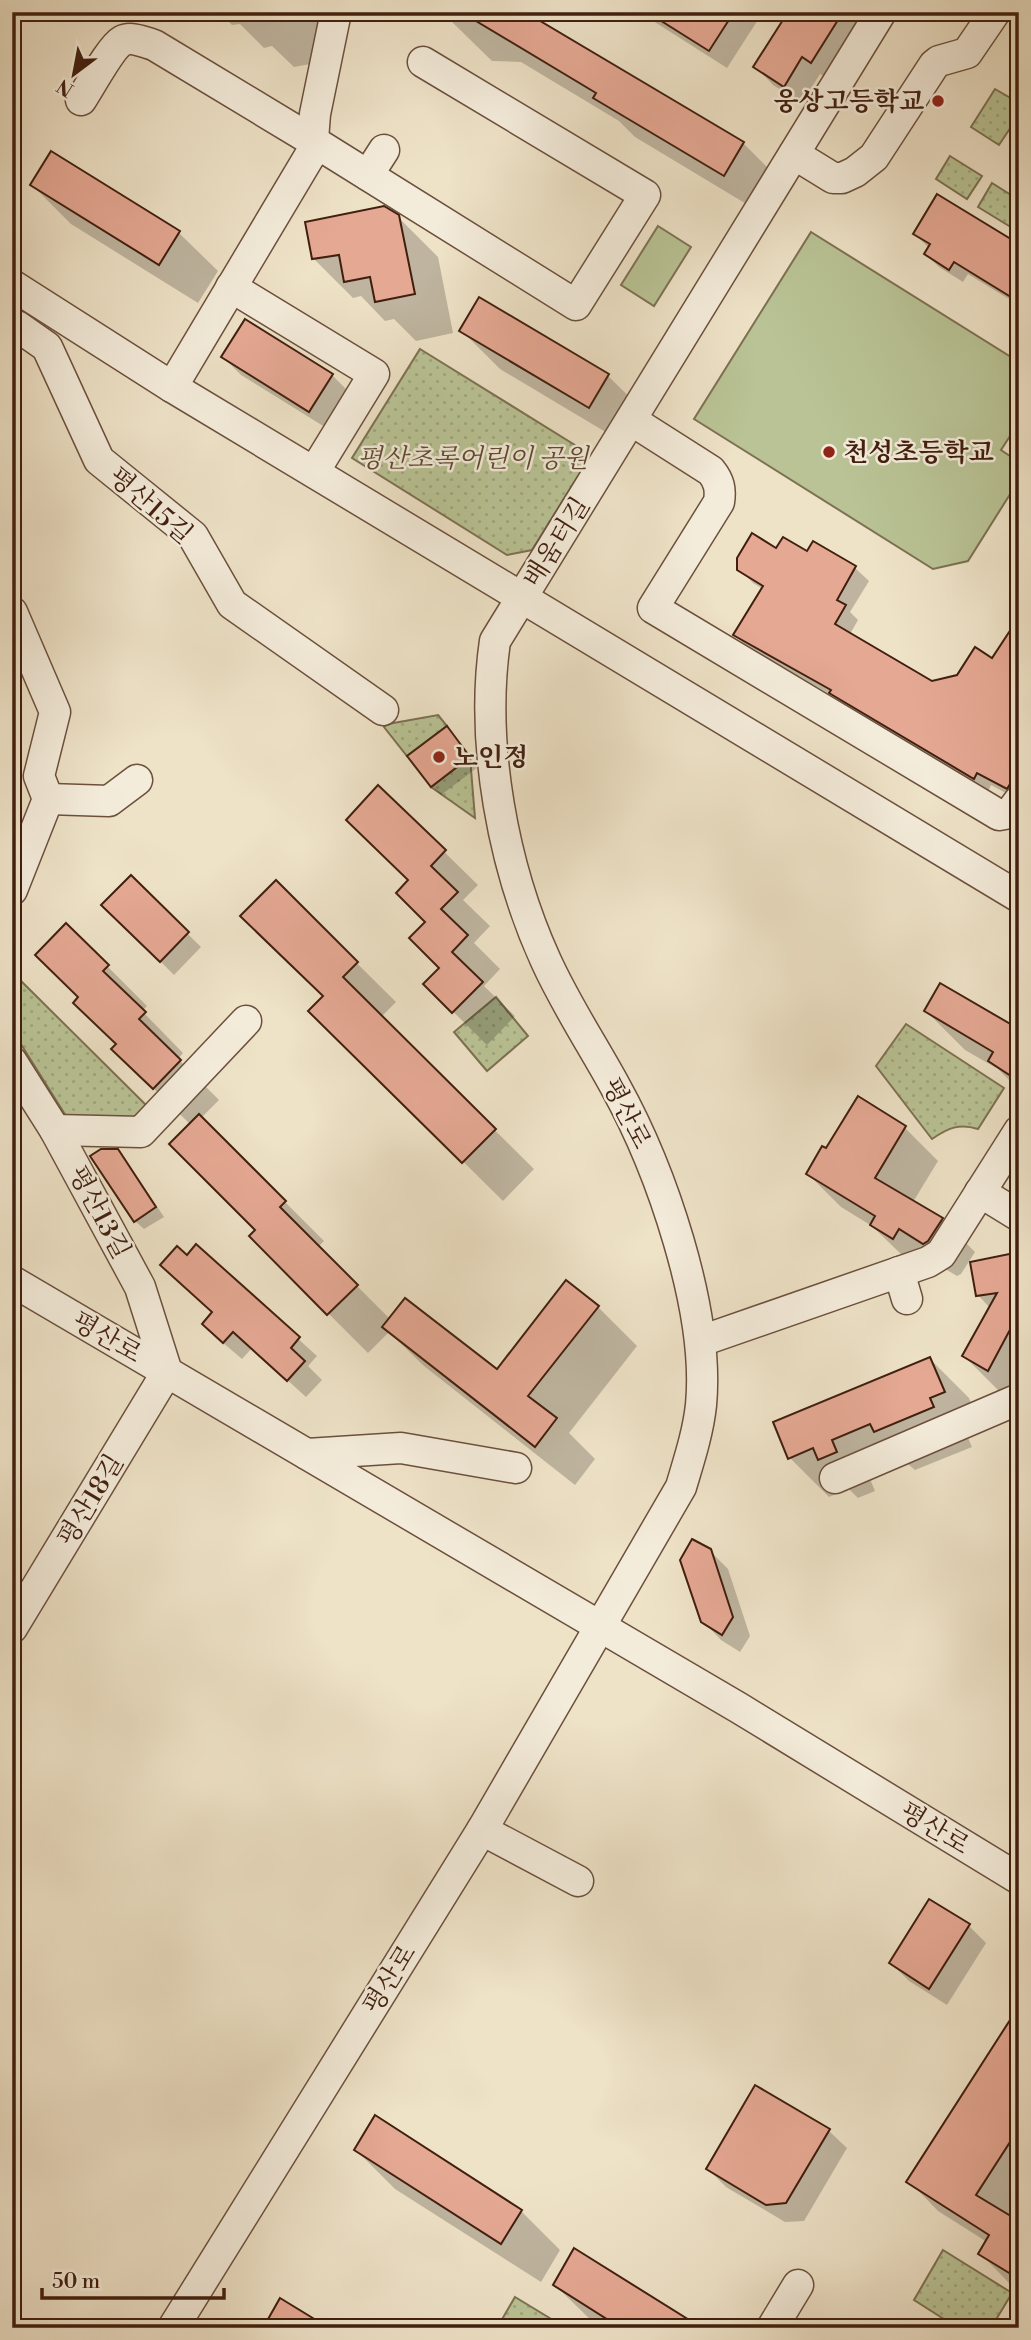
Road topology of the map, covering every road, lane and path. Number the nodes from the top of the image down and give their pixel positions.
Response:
1 (336, 12) edge
2 (881, 12) edge
3 (995, 12) edge
4 (423, 62) dead end
5 (81, 100) dead end
6 (313, 141) junction
7 (384, 150) dead end
8 (794, 154) junction
9 (368, 175) junction
10 (231, 287) junction
11 (23, 292) edge
12 (15, 330) edge
13 (172, 387) junction
14 (631, 420) junction
15 (314, 472) junction
16 (521, 598) junction
17 (12, 612) edge
18 (383, 710) dead end
19 (137, 780) dead end
20 (48, 799) junction
21 (1019, 801) edge
22 (12, 890) edge
23 (1019, 897) edge
24 (246, 1021) dead end
25 (17, 1084) edge
26 (55, 1130) junction
27 (1019, 1131) edge
28 (980, 1192) junction
29 (1019, 1216) edge
30 (12, 1281) edge
31 (701, 1341) junction
32 (167, 1372) junction
33 (1019, 1399) edge
34 (307, 1454) junction
35 (516, 1468) dead end
36 (835, 1478) dead end
37 (600, 1626) junction
38 (12, 1628) edge
39 (482, 1830) junction
40 (1019, 1879) edge
41 (578, 1881) dead end
42 (797, 2285) dead end
43 (173, 2328) edge
44 (772, 2328) edge

1 - 6 street
2 - 8 street, 배움터길
3 - 8 street
4 - 9 street
5 - 6 street
6 - 9 street
6 - 10 street
7 - 9 street
8 - 14 street, 배움터길
10 - 13 street
10 - 15 street
11 - 12 street
11 - 13 street, 배움터길
12 - 18 street, 평산15길
13 - 15 street, 배움터길
14 - 16 street, 배움터길
14 - 21 street
15 - 16 street, 배움터길
16 - 23 street
16 - 31 street, 평산로
17 - 20 street
19 - 20 street
20 - 22 street
24 - 26 street
25 - 26 street, 평산13길
26 - 32 street, 평산13길
27 - 28 street
28 - 29 street
28 - 31 street
30 - 32 street, 평산로
31 - 37 street, 평산로
32 - 34 street, 평산로
32 - 38 street, 평산18길
33 - 36 street
34 - 35 street
34 - 37 street, 평산로
37 - 39 street, 평산로
37 - 40 street, 평산로
39 - 41 street
39 - 43 street, 평산로
42 - 44 street

